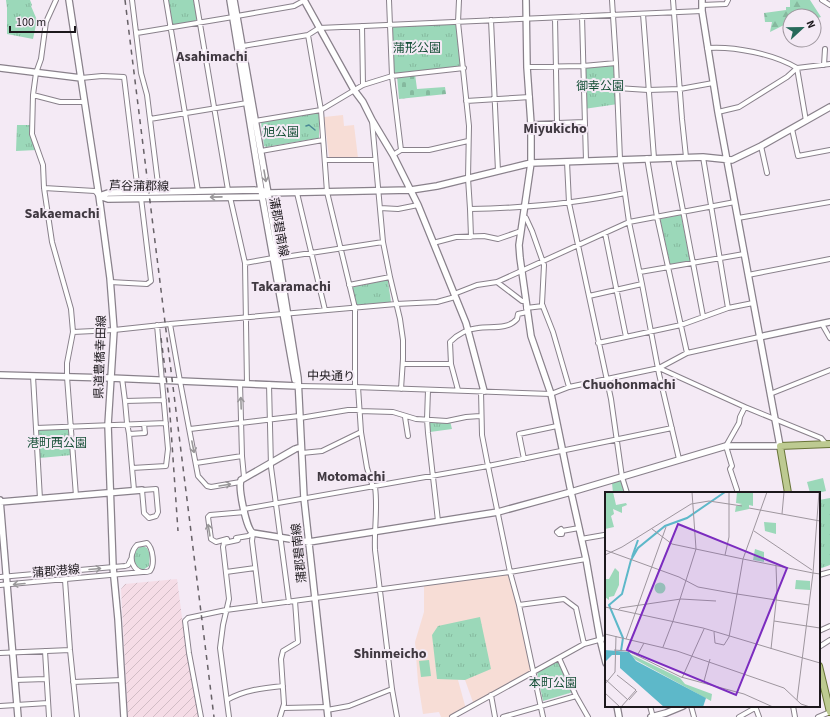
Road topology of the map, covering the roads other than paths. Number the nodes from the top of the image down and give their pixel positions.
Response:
1 (56, 0) edge
2 (69, 0) edge
3 (132, 0) edge
4 (166, 0) edge
5 (196, 0) edge
6 (230, 0) edge
7 (234, 0) edge
8 (304, 0) edge
9 (389, 0) edge
10 (459, 0) edge
11 (526, 0) edge
12 (612, 0) edge
13 (674, 0) edge
14 (728, 0) edge
15 (822, 0) edge
16 (702, 5) edge
17 (830, 5) edge
18 (674, 12) junction
19 (643, 14) junction
20 (612, 15) junction
21 (235, 16) junction
22 (582, 16) junction
23 (554, 18) junction
24 (527, 19) junction
25 (491, 20) junction
26 (200, 22) junction
27 (458, 22) junction
28 (390, 24) junction
29 (362, 26) junction
30 (170, 27) junction
31 (319, 28) junction
32 (137, 33) junction
33 (308, 35) junction
34 (242, 46) junction
35 (707, 48) junction
36 (825, 49) dead end
37 (616, 63) junction
38 (830, 64) edge
39 (824, 65) junction
40 (583, 66) junction
41 (528, 67) junction
42 (556, 67) junction
43 (0, 68) edge
44 (464, 68) junction
45 (797, 68) junction
46 (36, 73) junction
47 (392, 76) junction
48 (81, 78) junction
49 (713, 83) junction
50 (363, 85) junction
51 (617, 88) junction
52 (680, 88) junction
53 (354, 90) junction
54 (648, 90) junction
55 (33, 95) junction
56 (530, 97) junction
57 (494, 100) junction
58 (85, 102) junction
59 (466, 102) junction
60 (247, 103) junction
61 (830, 107) edge
62 (215, 108) junction
63 (321, 110) junction
64 (718, 112) junction
65 (185, 113) junction
66 (150, 119) junction
67 (372, 120) junction
68 (255, 121) junction
69 (806, 121) junction
70 (585, 122) junction
71 (558, 123) junction
72 (531, 124) junction
73 (792, 128) junction
74 (323, 140) junction
75 (468, 142) junction
76 (761, 146) junction
77 (401, 150) junction
78 (830, 150) edge
79 (261, 151) junction
80 (393, 155) junction
81 (686, 157) junction
82 (703, 157) junction
83 (646, 158) junction
84 (654, 158) junction
85 (673, 158) junction
86 (620, 159) junction
87 (726, 159) junction
88 (325, 160) junction
89 (375, 160) junction
90 (586, 161) junction
91 (568, 162) junction
92 (531, 163) junction
93 (498, 171) junction
94 (767, 173) dead end
95 (468, 178) junction
96 (44, 188) junction
97 (198, 190) junction
98 (228, 190) junction
99 (261, 190) junction
100 (411, 190) junction
101 (138, 192) junction
102 (159, 192) junction
103 (327, 192) junction
104 (379, 192) junction
105 (268, 193) junction
106 (297, 193) junction
107 (625, 193) junction
108 (99, 196) junction
109 (230, 197) junction
110 (262, 197) junction
111 (141, 198) junction
112 (734, 202) junction
113 (830, 202) edge
114 (569, 203) junction
115 (418, 205) junction
116 (712, 206) junction
117 (380, 208) junction
118 (524, 208) junction
119 (470, 209) junction
120 (684, 212) junction
121 (523, 216) junction
122 (657, 216) junction
123 (738, 218) junction
124 (629, 222) junction
125 (521, 231) junction
126 (605, 233) junction
127 (472, 237) junction
128 (383, 242) junction
129 (433, 243) junction
130 (578, 244) junction
131 (340, 248) junction
132 (311, 252) junction
133 (744, 254) junction
134 (276, 258) junction
135 (720, 258) junction
136 (830, 259) edge
137 (542, 260) junction
138 (245, 263) junction
139 (694, 263) junction
140 (668, 268) junction
141 (521, 270) junction
142 (640, 272) junction
143 (748, 275) junction
144 (390, 277) junction
145 (110, 282) junction
146 (497, 282) junction
147 (642, 284) junction
148 (349, 285) junction
149 (617, 290) junction
150 (454, 296) junction
151 (589, 296) junction
152 (525, 301) junction
153 (753, 303) junction
154 (396, 304) junction
155 (543, 306) junction
156 (355, 308) junction
157 (728, 308) junction
158 (325, 310) junction
159 (526, 310) junction
160 (286, 314) junction
161 (703, 316) junction
162 (246, 317) junction
163 (830, 322) edge
164 (170, 324) junction
165 (822, 324) junction
166 (157, 325) junction
167 (681, 325) junction
168 (114, 330) junction
169 (468, 330) junction
170 (73, 332) junction
171 (651, 332) junction
172 (626, 337) junction
173 (759, 337) junction
174 (830, 338) edge
175 (598, 343) junction
176 (687, 353) junction
177 (403, 364) junction
178 (451, 364) junction
179 (659, 368) junction
180 (830, 370) edge
181 (0, 375) edge
182 (33, 376) junction
183 (67, 377) junction
184 (110, 378) junction
185 (122, 378) junction
186 (163, 380) junction
187 (606, 380) junction
188 (180, 381) junction
189 (240, 383) junction
190 (247, 384) junction
191 (269, 384) junction
192 (298, 386) junction
193 (357, 387) junction
194 (568, 387) junction
195 (401, 389) junction
196 (428, 390) junction
197 (458, 390) junction
198 (482, 391) junction
199 (551, 394) junction
200 (770, 394) junction
201 (164, 400) junction
202 (125, 401) junction
203 (745, 407) junction
204 (359, 411) junction
205 (480, 416) junction
206 (299, 417) junction
207 (405, 417) junction
208 (269, 420) junction
209 (427, 420) junction
210 (775, 420) junction
211 (127, 423) junction
212 (166, 423) junction
213 (241, 423) junction
214 (144, 424) junction
215 (108, 425) junction
216 (557, 426) junction
217 (71, 427) junction
218 (36, 428) junction
219 (672, 428) junction
220 (190, 429) junction
221 (361, 432) junction
222 (129, 434) junction
223 (408, 436) dead end
224 (618, 440) junction
225 (828, 444) edge
226 (726, 446) junction
227 (780, 446) junction
228 (301, 450) junction
229 (562, 452) junction
230 (242, 456) junction
231 (524, 459) junction
232 (679, 459) junction
233 (196, 463) junction
234 (271, 463) junction
235 (488, 466) junction
236 (132, 468) junction
237 (432, 476) junction
238 (244, 477) junction
239 (622, 477) junction
240 (240, 482) junction
241 (374, 487) junction
242 (134, 490) junction
243 (142, 490) junction
244 (737, 490) dead end
245 (110, 492) junction
246 (571, 492) junction
247 (627, 492) edge
248 (788, 492) edge
249 (76, 496) junction
250 (304, 498) junction
251 (40, 499) junction
252 (0, 501) edge
253 (276, 502) junction
254 (244, 510) junction
255 (498, 512) junction
256 (438, 521) junction
257 (579, 528) junction
258 (374, 531) junction
259 (562, 531) dead end
260 (252, 533) junction
261 (604, 534) dead end
262 (280, 537) junction
263 (238, 538) junction
264 (581, 539) junction
265 (309, 542) junction
266 (131, 559) junction
267 (586, 559) junction
268 (113, 567) junction
269 (255, 568) junction
270 (143, 572) junction
271 (226, 572) junction
272 (510, 572) junction
273 (830, 572) edge
274 (820, 575) edge
275 (3, 576) edge
276 (114, 576) junction
277 (65, 580) junction
278 (0, 585) edge
279 (7, 585) junction
280 (380, 590) junction
281 (315, 599) junction
282 (295, 601) junction
283 (289, 602) junction
284 (260, 605) junction
285 (519, 605) junction
286 (226, 610) junction
287 (830, 626) edge
288 (820, 631) edge
289 (603, 638) edge
290 (830, 640) edge
291 (584, 644) junction
292 (820, 646) edge
293 (70, 650) junction
294 (45, 651) junction
295 (0, 652) edge
296 (13, 652) junction
297 (605, 655) edge
298 (559, 658) junction
299 (820, 670) edge
300 (534, 673) junction
301 (46, 678) junction
302 (15, 680) junction
303 (122, 680) junction
304 (73, 682) junction
305 (283, 686) junction
306 (392, 689) junction
307 (491, 695) junction
308 (576, 696) junction
309 (227, 700) junction
310 (48, 703) junction
311 (17, 705) junction
312 (0, 706) edge
313 (541, 707) junction
314 (617, 707) edge
315 (650, 707) edge
316 (680, 707) edge
317 (691, 707) edge
318 (755, 707) edge
319 (793, 707) edge
320 (284, 708) junction
321 (327, 708) junction
322 (830, 712) edge
323 (458, 716) edge
324 (18, 717) edge
325 (49, 717) edge
326 (77, 717) edge
327 (124, 717) edge
328 (201, 717) edge
329 (229, 717) edge
330 (280, 717) edge
331 (328, 717) edge
332 (397, 717) edge
333 (452, 717) edge
334 (495, 717) edge
335 (503, 717) edge
336 (543, 717) edge
337 (588, 717) edge
338 (619, 717) edge
339 (652, 717) edge
340 (694, 717) edge
341 (739, 717) edge
342 (759, 717) edge
343 (795, 717) edge
344 (818, 717) edge

1 - 46 street
2 - 48 street, 県道豊橋幸田線
3 - 32 street
4 - 30 street
5 - 26 street
6 - 21 street
7 - 21 street
8 - 21 street
8 - 31 street
9 - 28 street
10 - 27 street
11 - 24 street
12 - 20 street
13 - 18 street
14 - 16 street
15 - 17 street
16 - 18 street
16 - 35 street
18 - 19 street
18 - 52 street
19 - 20 street
19 - 54 street
20 - 22 street
20 - 37 street
21 - 26 street
21 - 34 street
21 - 60 street
22 - 23 street
22 - 40 street
23 - 24 street
23 - 42 street
24 - 25 street
24 - 41 street
25 - 27 street
25 - 57 street
26 - 30 street
26 - 62 street
27 - 28 street
27 - 44 street
28 - 29 street
28 - 47 street
29 - 31 street
29 - 50 street
30 - 32 street
30 - 65 street
31 - 33 street
31 - 53 street
32 - 66 street
33 - 34 street
33 - 63 street
34 - 68 street
35 - 45 street
35 - 49 street
36 - 39 street
37 - 40 street
37 - 51 street
38 - 39 street
39 - 45 street
40 - 42 street
40 - 70 street
41 - 42 street
41 - 56 street
42 - 71 street
43 - 46 street
44 - 47 street
44 - 59 street
45 - 64 street
45 - 69 street
46 - 48 street
46 - 55 street
47 - 50 street
47 - 77 street
48 - 58 street, 県道豊橋幸田線
48 - 101 street
49 - 52 street
49 - 64 street
50 - 53 street
51 - 54 street
51 - 86 street
52 - 54 street
52 - 81 street
53 - 63 street
53 - 67 street
54 - 84 street
55 - 58 street
55 - 96 street
56 - 57 street
56 - 72 street
57 - 59 street
57 - 93 street
58 - 108 street, 県道豊橋幸田線
59 - 75 street
60 - 62 street
60 - 99 street
61 - 69 street
62 - 65 street
62 - 98 street
63 - 68 street
63 - 74 street
64 - 87 street
65 - 66 street
65 - 97 street
66 - 102 street
67 - 80 street
67 - 89 street
68 - 79 street
69 - 73 street
70 - 71 street
70 - 90 street
71 - 72 street
72 - 92 street
73 - 76 street
73 - 78 street
74 - 79 street
74 - 88 street
75 - 77 street
75 - 95 street
76 - 87 street
76 - 94 street
77 - 80 street
79 -> 105 street
80 - 100 street
81 - 82 street
81 - 85 street
82 - 87 street
82 - 116 street
83 - 84 street
83 - 86 street
83 - 122 street
84 - 85 street
85 - 120 street
86 - 90 street
86 - 107 street
87 - 112 street
88 - 89 street
88 - 103 street
89 - 104 street
90 - 91 street
91 - 92 street
91 - 114 street
92 - 93 street
92 - 118 street
93 - 95 street
95 - 100 street
95 - 119 street
96 - 108 street
96 - 170 street
97 - 98 street, 芦谷蒲郡線
97 - 102 street, 芦谷蒲郡線
98 - 99 street, 芦谷蒲郡線
99 - 105 street, 芦谷蒲郡線
99 - 110 street, 蒲郡碧南線
100 - 104 street
100 - 115 street
101 - 102 street, 芦谷蒲郡線
101 - 108 street, 芦谷蒲郡線
103 - 104 street
103 - 106 street
103 - 131 street
104 - 117 street
105 - 106 street
105 - 110 street
105 - 134 street, 蒲郡碧南線
106 - 132 street
107 - 114 street
107 - 124 street
108 - 111 street, 芦谷蒲郡線
108 - 145 street, 県道豊橋幸田線
109 - 110 street, 芦谷蒲郡線
109 -> 111 street, 芦谷蒲郡線
109 - 138 street
110 - 134 street, 蒲郡碧南線
111 - 145 street
112 - 116 street
112 - 123 street
113 - 123 street
114 - 118 street
114 - 130 street
115 - 117 street
115 - 129 street
116 - 120 street
116 - 135 street
117 - 128 street
118 - 119 street
118 - 121 street
119 - 127 street
120 - 122 street
120 - 139 street
121 - 125 street
121 - 137 street
122 - 124 street
122 - 140 street
123 - 133 street
124 - 126 street
124 - 142 street
125 - 127 street
125 - 141 street
126 - 130 street
126 - 149 street
127 - 129 street
128 - 131 street
128 - 144 street
129 - 150 street
130 - 137 street
130 - 151 street
131 - 132 street
131 - 148 street
132 - 134 street
132 - 158 street
133 - 135 street
133 - 143 street
134 - 138 street
134 - 160 street, 蒲郡碧南線
135 - 139 street
135 - 157 street
136 - 143 street
137 - 141 street
137 - 155 street
138 - 162 street
139 - 140 street
139 - 161 street
140 - 142 street
140 - 167 street
141 - 146 street
141 - 152 street
142 - 147 street
143 - 153 street
144 - 148 street
144 - 154 street
145 - 168 street, 県道豊橋幸田線
146 - 150 street
146 - 152 street
147 - 149 street
147 - 171 street
148 - 156 street
149 - 151 street
149 - 172 street
150 - 154 street
150 - 169 street
151 - 175 street
152 - 159 street
153 - 157 street
153 - 173 street
154 - 156 street
154 - 177 street
155 - 159 street
155 - 194 street
156 - 158 street
156 - 193 street
157 - 161 street
158 - 160 street
159 - 169 street
159 - 199 street
160 - 162 street
160 - 192 street, 蒲郡碧南線
161 - 167 street
162 - 164 street
162 - 190 street
163 - 165 street
164 - 166 street
164 - 188 street
165 - 173 street
165 - 174 street
166 - 168 street
166 - 186 street
167 - 171 street
167 - 176 street
168 - 170 street
168 - 184 street, 県道豊橋幸田線
169 - 178 street
169 - 198 street
170 - 183 street
171 - 172 street
171 - 179 street
172 - 175 street
173 - 176 street, 中央通り
173 - 200 street
175 - 187 street
176 - 179 street, 中央通り
177 - 178 street
177 - 195 street
178 - 197 street
179 - 187 street, 中央通り
179 - 203 street
179 - 219 street
180 - 200 street
181 - 182 street, 中央通り
182 - 183 street, 中央通り
182 - 218 street
183 - 184 street, 中央通り
183 - 217 street
184 - 185 street, 中央通り
184 - 215 street, 県道豊橋幸田線
185 - 186 street, 中央通り
185 - 202 street
186 - 188 street, 中央通り
186 - 201 street
187 - 194 street, 中央通り
187 - 224 street
188 - 189 street, 中央通り
188 - 220 street
189 - 190 street, 中央通り
213 -> 189 street
190 - 191 street, 中央通り
191 - 192 street, 中央通り
191 - 208 street
192 - 193 street, 中央通り
192 - 206 street, 蒲郡碧南線
193 - 195 street, 中央通り
193 - 204 street
194 - 199 street, 中央通り
195 - 196 street, 中央通り
196 - 197 street, 中央通り
196 - 209 street
197 - 198 street, 中央通り
198 - 199 street, 中央通り
198 - 205 street
199 - 216 street
200 - 210 street
201 - 202 street
201 - 212 street
202 - 211 street
203 - 210 street
203 - 226 street
204 - 206 street
204 - 207 street
204 - 221 street
205 - 209 street
205 - 235 street
206 - 208 street
206 - 228 street, 蒲郡碧南線
207 - 209 street
207 - 223 street
208 - 213 street
208 - 234 street
209 - 237 street
210 - 225 street
210 - 227 street
211 - 214 street
211 - 215 street
211 - 222 street
212 - 214 street
212 - 236 street
213 - 220 street
213 - 230 street
214 - 222 street
215 - 217 street
215 - 245 street, 県道豊橋幸田線
216 - 229 street
216 - 231 street
217 - 218 street
217 - 249 street
218 - 251 street
219 - 224 street
219 - 232 street
220 -> 233 street
221 - 228 street
221 - 241 street
222 - 236 street
224 - 229 street
224 - 239 street
225 - 227 main road
226 - 227 street
226 - 232 street
226 - 244 street
227 - 248 main road
228 - 234 street
228 - 250 street, 蒲郡碧南線
229 - 231 street
229 - 246 street
230 - 233 street
230 - 238 street
231 - 235 street
232 - 239 street
233 -> 240 street
234 - 238 street
234 - 253 street
235 - 237 street
235 - 255 street
236 - 242 street
237 - 241 street
237 - 256 street
238 - 240 street
239 - 246 street
239 - 247 street
240 - 254 street
241 - 250 street
241 - 258 street
242 - 243 street
242 - 245 street
243 - 243 street
245 - 249 street
245 - 268 street, 県道豊橋幸田線
246 - 255 street
246 - 257 street
249 - 251 street
250 - 253 street
250 - 265 street, 蒲郡碧南線
251 - 252 street
252 - 275 street
253 - 254 street
253 - 262 street
254 - 260 street
263 -> 254 street
255 - 256 street
255 - 272 street
256 - 258 street
257 - 259 street
257 - 264 street
258 - 265 street
258 - 280 street
260 - 262 street
260 - 263 street
260 - 269 street
261 - 264 street
262 - 265 street
262 - 283 street
263 - 271 street
264 - 267 street
265 - 281 street, 蒲郡碧南線
266 - 268 street, 蒲郡港線
266 - 270 street
266 - 270 street
267 - 272 street
267 - 289 street
275 -> 268 street, 蒲郡港線
268 - 276 street, 県道豊橋幸田線
269 - 271 street
269 - 284 street
270 - 276 street, 蒲郡港線
271 - 286 street
272 - 280 street
272 - 285 street
273 - 274 street
275 - 279 street
276 - 277 street, 蒲郡港線
276 - 303 street, 県道豊橋幸田線
277 -> 279 street, 蒲郡港線
277 - 293 street
278 - 279 street, 蒲郡港線
279 - 296 street
280 - 281 street
280 - 306 street
281 - 282 street
281 - 321 street, 蒲郡碧南線
282 - 283 street
282 - 305 street
283 - 284 street
284 - 286 street
285 - 291 street
285 - 300 street
286 - 309 street
286 - 328 street
287 - 288 street
289 - 291 street
289 - 297 street
290 - 292 street
291 - 298 street
293 - 294 street
293 - 304 street
294 - 296 street
294 - 301 street
295 - 296 street
296 - 302 street
298 - 300 street
298 - 308 street
299 - 322 main road
300 - 307 street
300 - 313 street
301 - 302 street
301 - 310 street
302 - 311 street
303 - 304 street
303 - 327 street, 県道豊橋幸田線
304 - 326 street
305 - 309 street
305 - 320 street
306 - 321 street
306 - 332 street
307 - 323 street
307 - 334 street
308 - 313 street
308 - 337 street
309 - 329 street
310 - 311 street
310 - 325 street
311 - 312 street
311 - 324 street
313 - 335 street
313 - 336 street
314 - 338 street
315 - 339 street
316 - 339 street
317 - 340 street
318 - 341 street
318 - 342 street
319 - 343 street
320 - 321 street
320 - 330 street
321 - 331 street, 蒲郡碧南線
322 - 344 street
323 - 333 street

